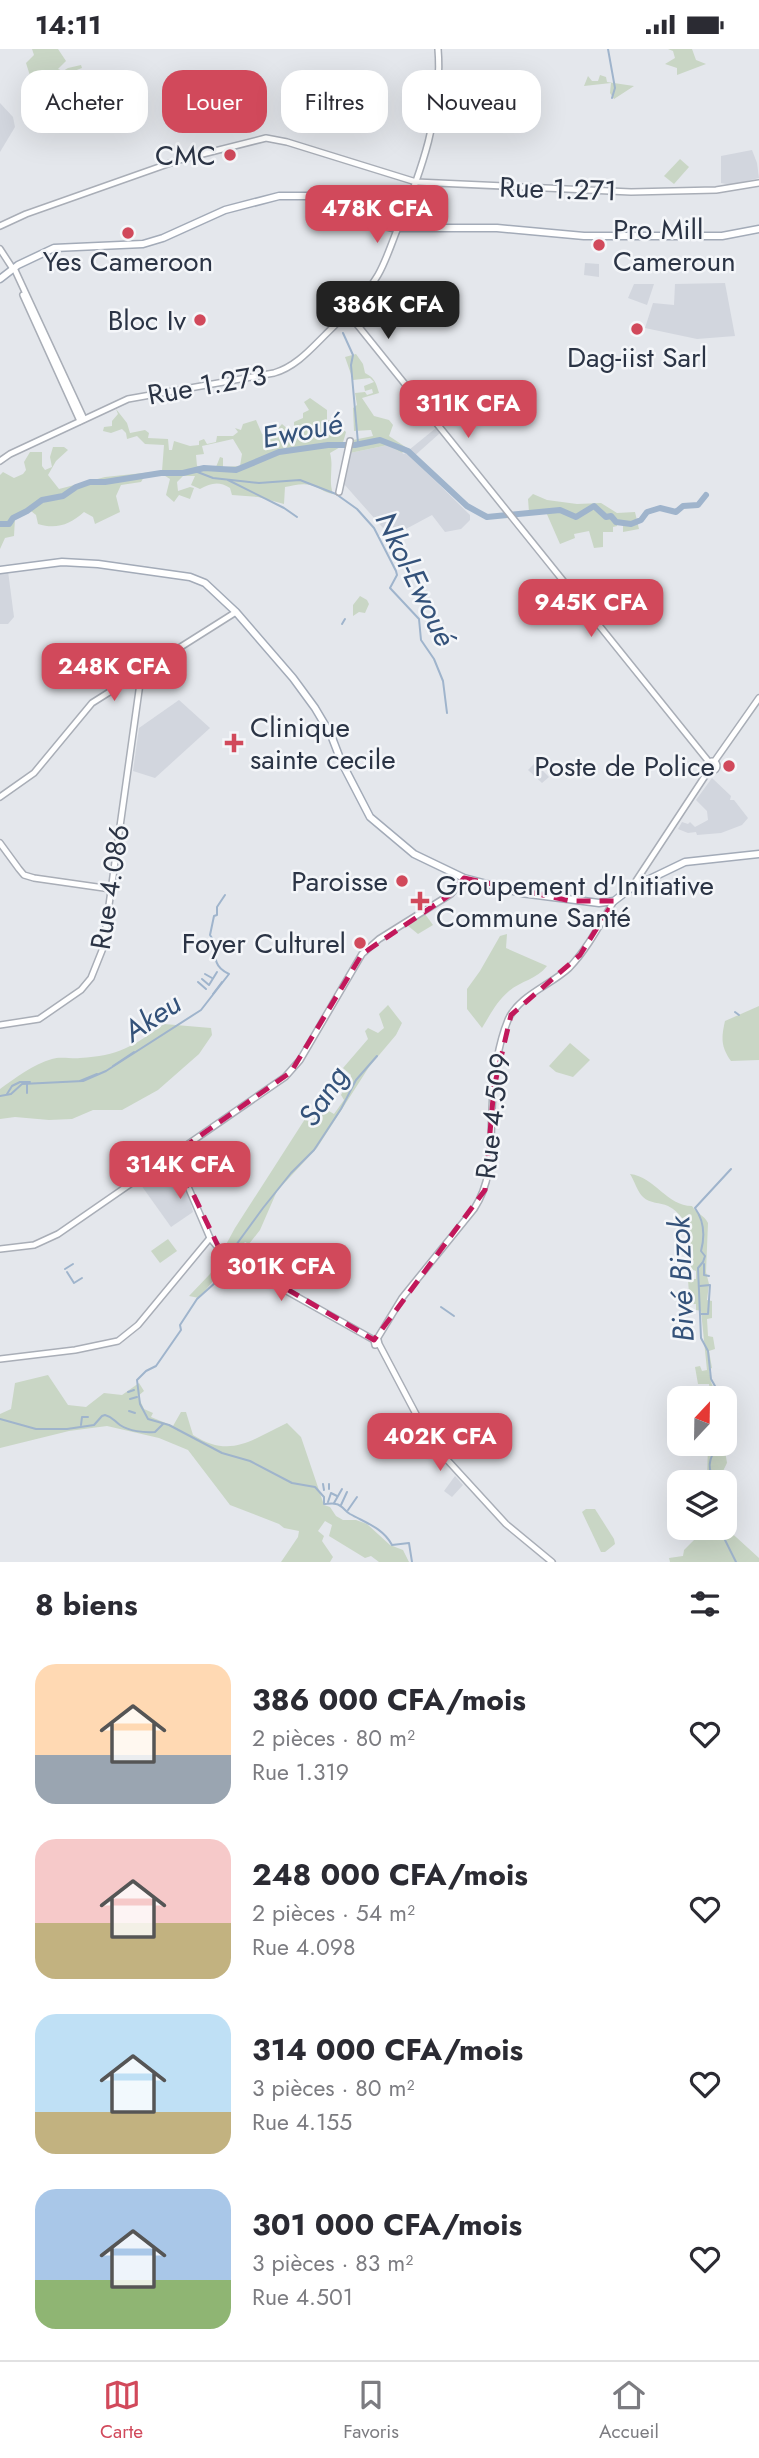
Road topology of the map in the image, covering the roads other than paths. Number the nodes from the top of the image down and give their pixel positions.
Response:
1 (438, 49) edge
2 (416, 182) junction
3 (759, 183) edge
4 (0, 226) edge
5 (398, 228) junction
6 (759, 229) edge
7 (0, 249) edge
8 (13, 269) junction
9 (0, 279) edge
10 (347, 312) junction
11 (82, 420) junction
12 (350, 441) dead end
13 (0, 461) edge
14 (338, 492) dead end
15 (0, 570) edge
16 (236, 612) junction
17 (142, 670) junction
18 (132, 675) junction
19 (139, 689) junction
20 (759, 698) edge
21 (710, 765) junction
22 (0, 797) edge
23 (0, 843) edge
24 (759, 854) edge
25 (464, 878) junction
26 (631, 888) junction
27 (111, 889) junction
28 (614, 901) junction
29 (0, 1025) edge
30 (174, 1154) junction
31 (210, 1238) junction
32 (0, 1249) edge
33 (377, 1341) junction
34 (0, 1359) edge
35 (552, 1562) edge

1 - 2 street, Rue 1.273
2 - 3 street, Rue 1.271
2 - 4 street, Rue 1.271
2 - 5 street, Rue 1.273
5 - 6 main road
5 - 8 main road
5 - 10 street, Rue 1.273
7 - 8 street
8 - 9 main road
8 - 11 street
10 - 11 street, Rue 1.273
10 - 21 street
11 - 13 street, Rue 1.273
12 - 14 street
15 - 16 main road
16 - 17 street
16 - 25 main road
17 - 18 street
17 - 19 street, Rue 4.086
18 - 19 street
18 - 22 street
19 - 27 street, Rue 4.086
20 - 21 street
21 - 26 street
23 - 27 street
24 - 26 main road
25 - 28 main road
25 - 30 street
26 - 28 main road
27 - 29 street, Rue 4.086
28 - 33 street, Rue 4.509
30 - 31 street
30 - 32 street
31 - 33 street
31 - 34 street
33 - 35 street

